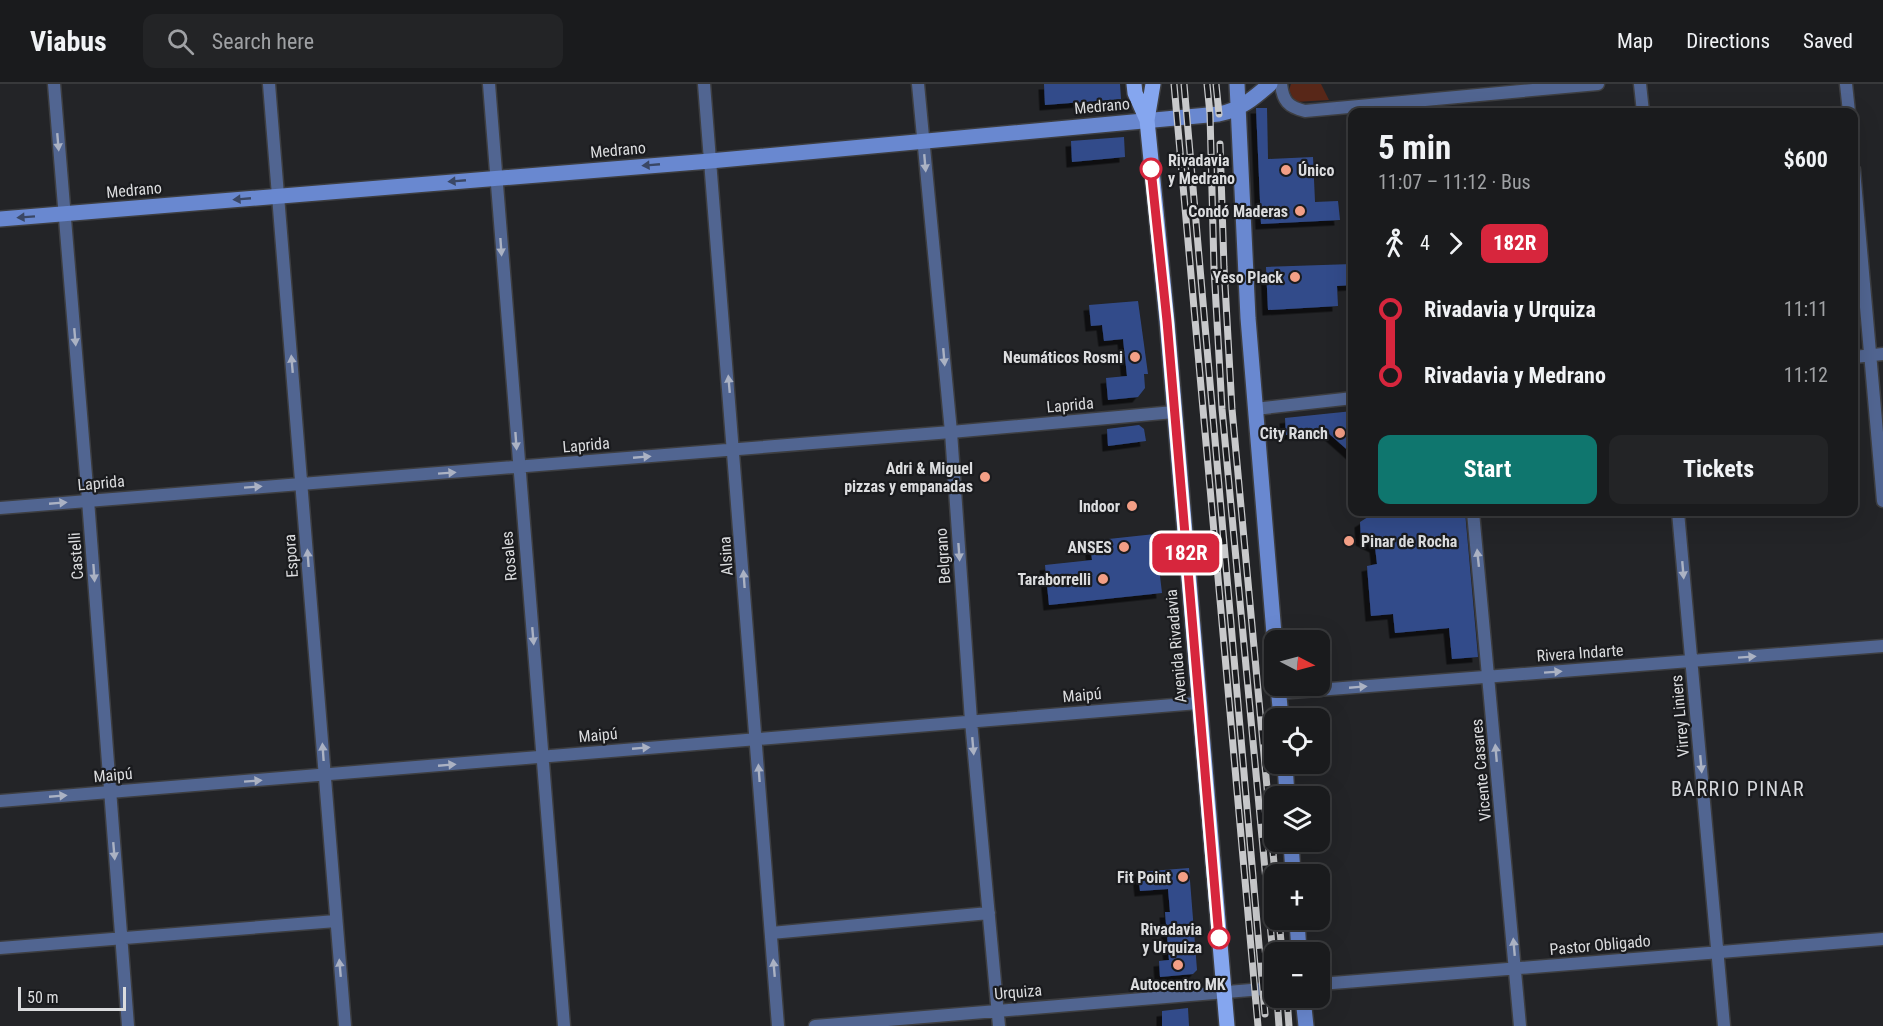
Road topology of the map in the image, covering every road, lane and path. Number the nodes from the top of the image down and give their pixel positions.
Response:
1 (54, 84) edge
2 (269, 84) edge
3 (489, 84) edge
4 (704, 84) edge
5 (918, 84) edge
6 (1134, 84) edge
7 (1153, 84) edge
8 (1237, 84) edge
9 (1270, 84) edge
10 (1281, 84) edge
11 (1598, 84) edge
12 (1640, 84) edge
13 (1846, 84) edge
14 (1430, 99) junction
15 (1238, 108) junction
16 (1431, 108) edge
17 (1643, 108) edge
18 (1849, 108) edge
19 (1147, 120) junction
20 (923, 141) junction
21 (710, 161) junction
22 (495, 178) junction
23 (277, 196) junction
24 (1858, 203) edge
25 (64, 214) junction
26 (0, 219) edge
27 (1877, 355) edge
28 (1858, 357) edge
29 (1348, 399) edge
30 (1255, 409) junction
31 (1174, 412) junction
32 (951, 432) junction
33 (734, 450) junction
34 (518, 467) junction
35 (302, 484) junction
36 (88, 500) junction
37 (1883, 501) edge
38 (0, 508) edge
39 (1473, 516) edge
40 (1678, 516) edge
41 (1274, 630) edge
42 (1883, 646) edge
43 (1692, 661) junction
44 (1489, 676) junction
45 (1330, 686) edge
46 (1198, 703) junction
47 (971, 721) junction
48 (757, 738) junction
49 (543, 757) junction
50 (325, 776) junction
51 (110, 792) junction
52 (0, 801) edge
53 (989, 914) junction
54 (336, 921) junction
55 (771, 933) junction
56 (121, 938) junction
57 (1883, 939) edge
58 (0, 948) edge
59 (1719, 952) junction
60 (1516, 969) junction
61 (1330, 983) edge
62 (1264, 989) edge
63 (1224, 992) junction
64 (1304, 1008) edge
65 (998, 1011) junction
66 (128, 1026) edge
67 (345, 1026) edge
68 (564, 1026) edge
69 (778, 1026) edge
70 (815, 1026) edge
71 (999, 1026) edge
72 (1227, 1026) edge
73 (1306, 1026) edge
74 (1520, 1026) edge
75 (1724, 1026) edge

1 -> 25 street, Castelli
2 - 23 street, Espora
3 - 22 street, Rosales
4 - 21 street, Alsina
5 - 20 street, Belgrano
6 - 19 main road, Avenida Rivadavia
7 - 19 main road, Avenida Rivadavia
8 - 15 street
9 - 15 street
10 - 14 street
11 - 14 street
12 - 17 street
13 - 18 street
14 - 16 street
15 - 19 street, Medrano
15 - 30 street
19 - 20 street, Medrano
19 - 31 main road, Avenida Rivadavia
20 - 21 street, Medrano
20 -> 32 street, Belgrano
21 -> 22 street, Medrano
33 -> 21 street, Alsina
22 -> 23 street, Medrano
22 -> 34 street, Rosales
23 -> 25 street, Medrano
35 -> 23 street, Espora
24 - 27 street
25 -> 26 street, Medrano
25 -> 36 street, Castelli
27 - 28 street
27 - 37 street
29 - 30 street
30 - 41 street
31 - 32 street, Laprida
31 - 46 main road, Avenida Rivadavia
32 - 33 street, Laprida
32 -> 47 street, Belgrano
34 -> 33 street, Laprida
48 -> 33 street, Alsina
35 -> 34 street, Laprida
34 -> 49 street, Rosales
36 -> 35 street, Laprida
50 -> 35 street, Espora
38 -> 36 street, Laprida
36 -> 51 street, Castelli
44 -> 39 street, Vicente Casares
40 -> 43 street, Virrey Liniers
43 -> 42 street, Rivera Indarte
44 -> 43 street, Rivera Indarte
43 -> 59 street, Virrey Liniers
45 -> 44 street, Rivera Indarte
60 -> 44 street, Vicente Casares
46 - 47 street, Maipú
46 - 63 main road, Avenida Rivadavia
47 - 48 street, Maipú
47 -> 53 street, Belgrano
49 -> 48 street, Maipú
55 -> 48 street, Alsina
50 -> 49 street, Maipú
49 - 68 street, Rosales
51 -> 50 street, Maipú
50 - 54 street, Espora
52 -> 51 street, Maipú
51 -> 56 street, Castelli
53 - 55 street
53 - 65 street, Belgrano
54 - 56 street
67 -> 54 street, Espora
69 -> 55 street, Alsina
56 - 58 street
56 - 66 street, Castelli
57 - 59 street, Pastor Obligado
59 - 60 street, Pastor Obligado
59 - 75 street, Virrey Liniers
60 - 61 street, Pastor Obligado
60 - 74 street, Vicente Casares
62 - 63 street
63 - 65 street, Urquiza
63 - 72 main road, Avenida Rivadavia
64 - 73 street
65 - 70 street, Urquiza
65 - 71 street, Belgrano

